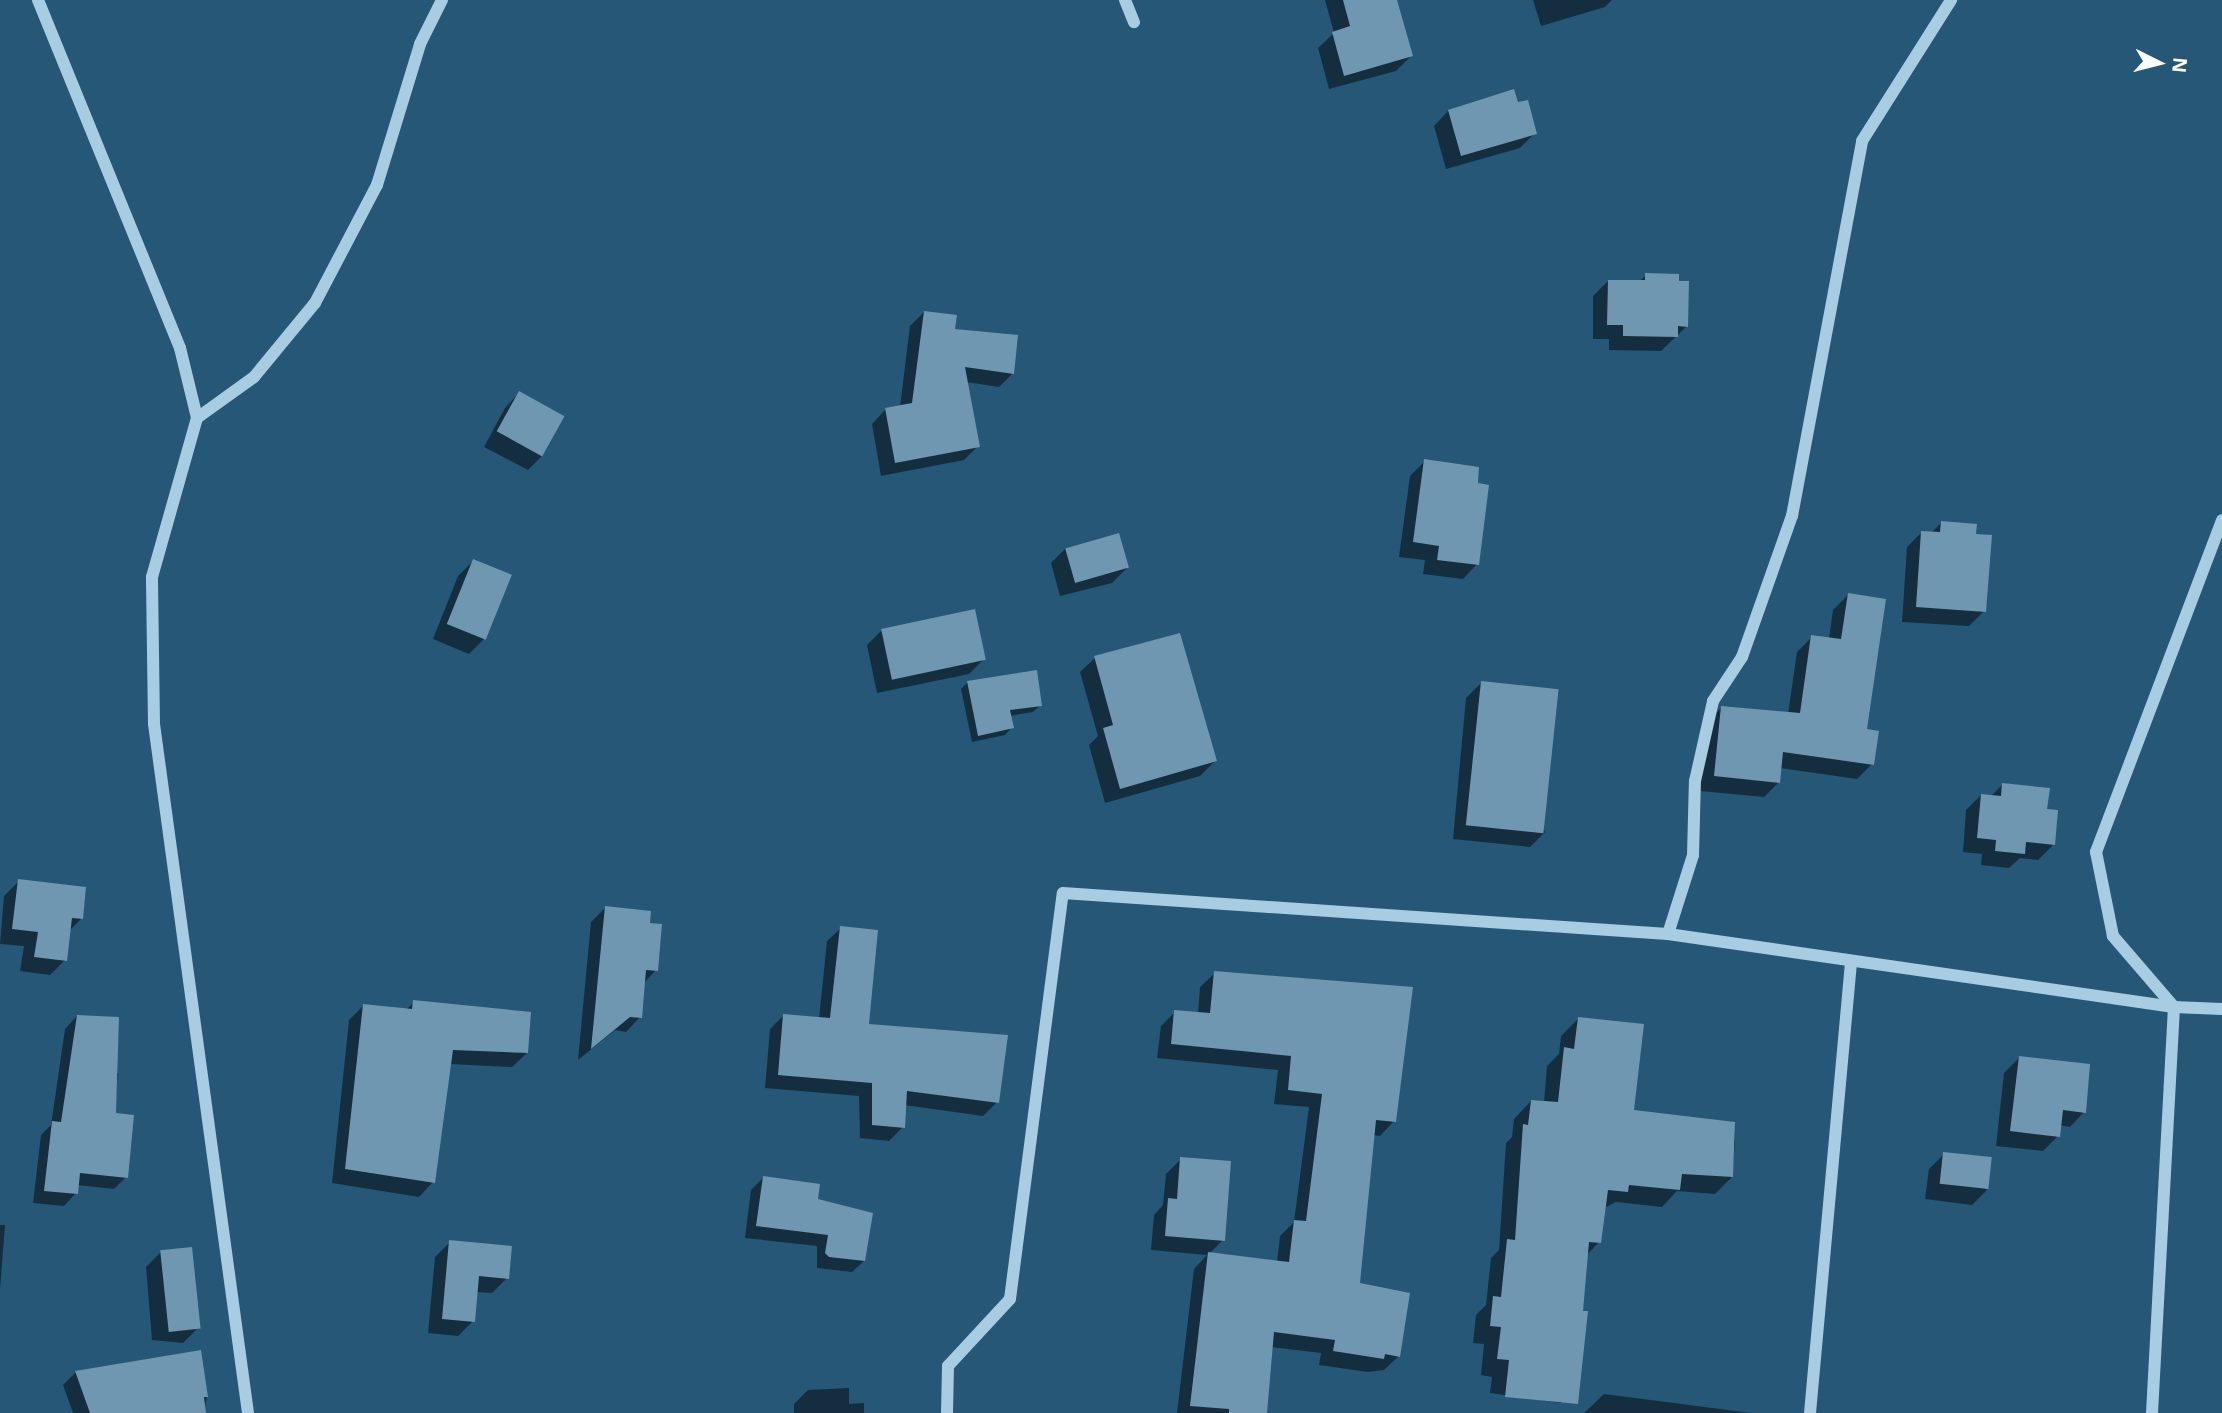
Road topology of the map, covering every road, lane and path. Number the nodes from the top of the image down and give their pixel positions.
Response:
1 (38, 0) edge
2 (442, 0) edge
3 (1125, 0) edge
4 (1951, 0) edge
5 (1134, 22) dead end
6 (197, 418) junction
7 (2222, 520) edge
8 (1668, 934) junction
9 (1852, 961) junction
10 (2174, 1007) junction
11 (2222, 1009) edge
12 (248, 1413) edge
13 (947, 1413) edge
14 (1810, 1413) edge
15 (2152, 1413) edge

1 - 6 street
2 - 6 street
3 - 5 street
4 - 8 street
6 - 12 street
7 - 10 street
8 - 9 street
8 - 13 street
9 - 10 street
9 - 14 street
10 - 11 street
10 - 15 street

